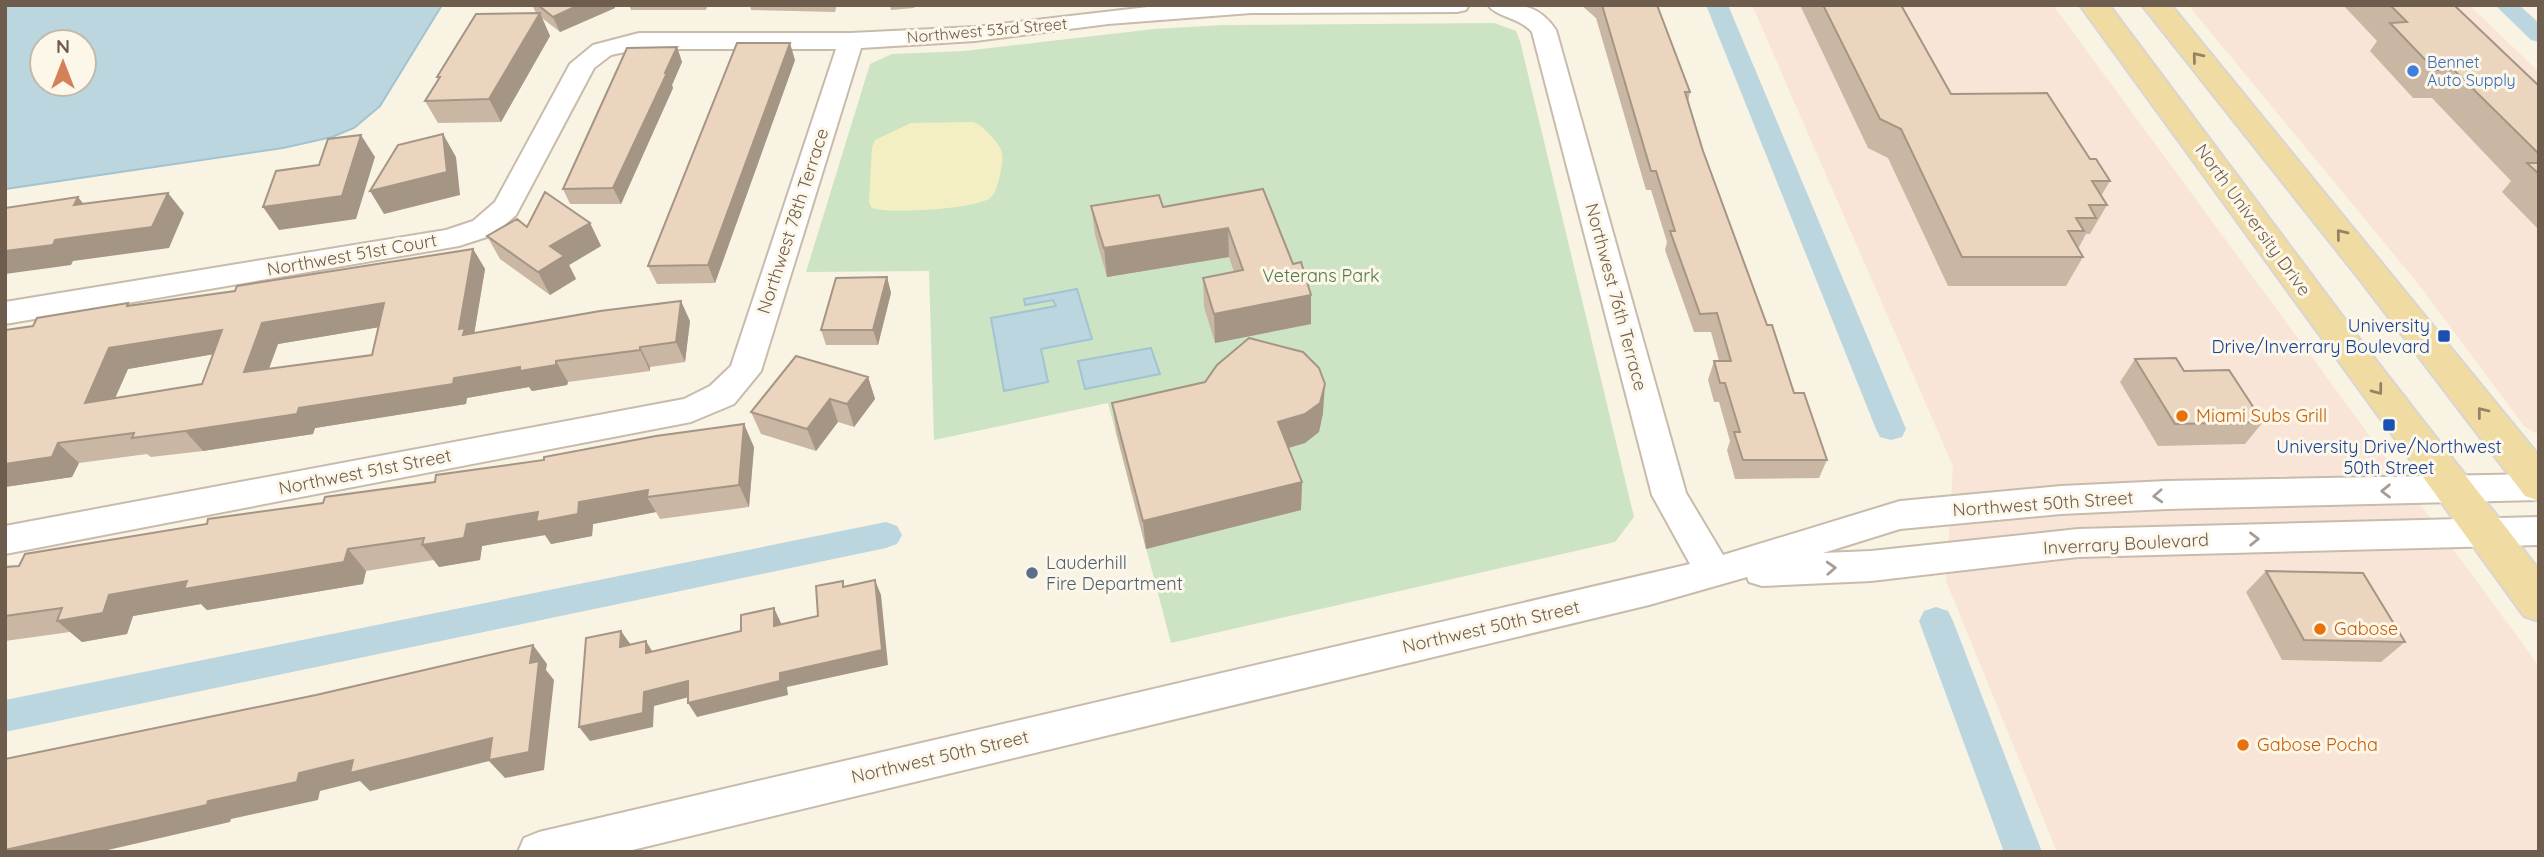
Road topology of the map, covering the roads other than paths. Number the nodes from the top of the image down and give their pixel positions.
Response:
1 (1457, 5) edge
2 (1500, 5) edge
3 (2094, 5) edge
4 (2155, 5) edge
5 (1108, 11) edge
6 (851, 41) junction
7 (602, 50) joint
8 (5, 313) edge
9 (722, 395) joint
10 (2539, 486) edge
11 (2454, 490) junction
12 (2539, 531) edge
13 (2487, 534) junction
14 (5, 540) edge
15 (1714, 573) junction
16 (2539, 603) edge
17 (539, 852) edge

1 - 5 street, Northwest 53rd Street
2 - 15 street, Northwest 76th Terrace
3 -> 11 main road, North University Drive
10 -> 4 main road
5 - 6 street, Northwest 53rd Street
6 - 7 street, Northwest 53rd Street
6 - 9 street, Northwest 78th Terrace
7 - 8 street, Northwest 51st Court
9 - 14 street, Northwest 51st Street
10 - 11 street
11 - 13 main road, North University Drive
11 -> 15 street, Northwest 50th Street
12 - 13 street, Inverrary Boulevard
15 -> 13 street, Inverrary Boulevard
13 - 16 main road, North University Drive
15 - 17 street, Northwest 50th Street

